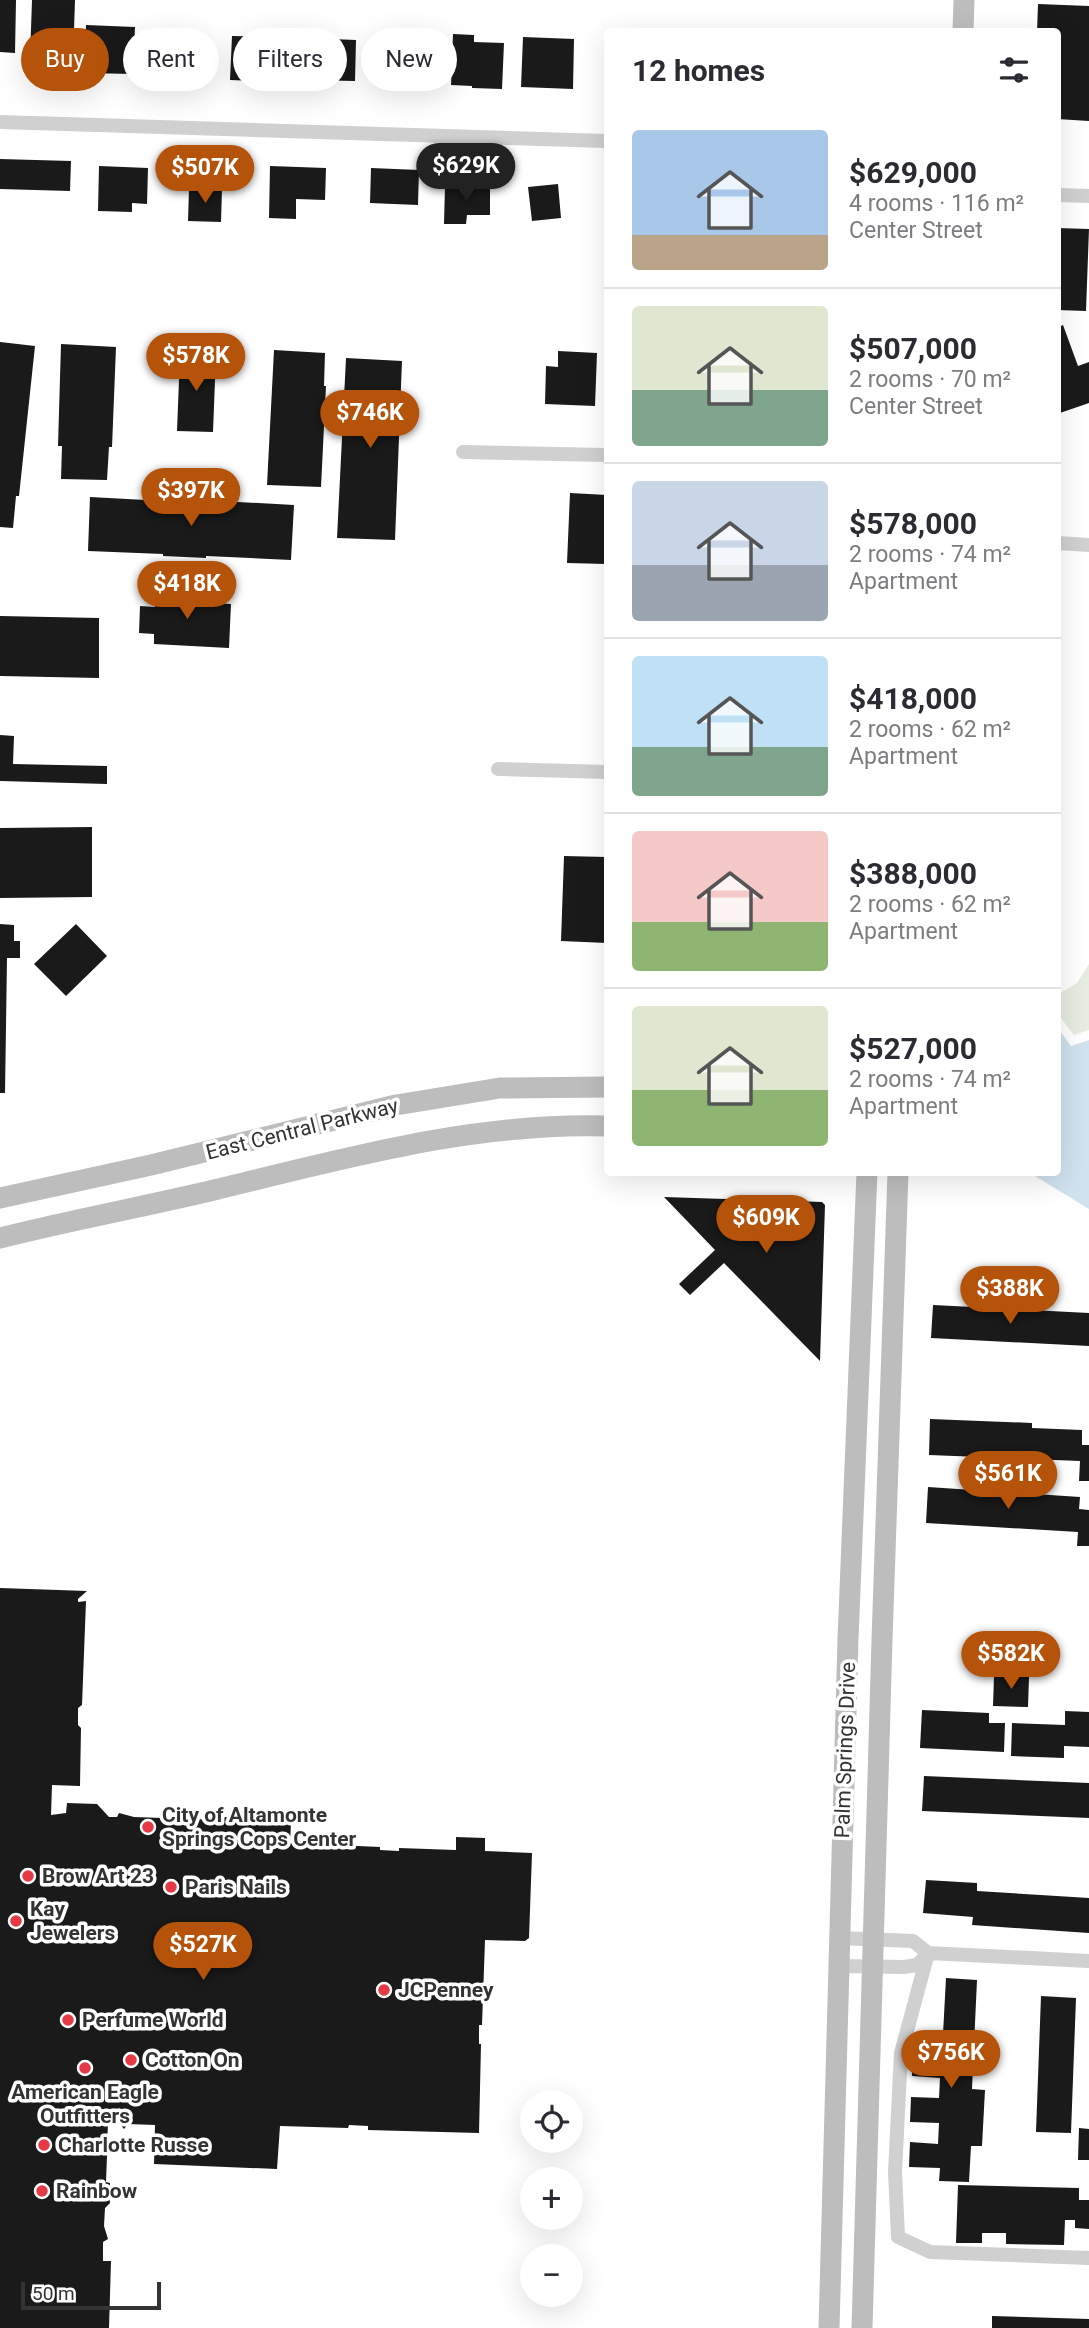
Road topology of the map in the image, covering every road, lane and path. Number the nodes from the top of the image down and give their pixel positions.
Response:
1 (964, 0) edge
2 (963, 28) edge
3 (0, 122) edge
4 (604, 141) edge
5 (1061, 195) edge
6 (1089, 196) edge
7 (463, 452) dead end
8 (604, 455) edge
9 (1061, 543) edge
10 (1089, 545) edge
11 (498, 769) dead end
12 (604, 772) edge
13 (604, 1087) edge
14 (604, 1126) edge
15 (867, 1176) edge
16 (898, 1176) edge
17 (0, 1198) edge
18 (0, 1238) edge
19 (840, 1938) junction
20 (873, 1939) junction
21 (929, 1953) junction
22 (1089, 1961) edge
23 (839, 1966) junction
24 (873, 1967) junction
25 (1089, 2258) edge
26 (829, 2328) edge
27 (862, 2328) edge

1 - 2 main road
3 - 4 street
5 - 6 street
7 - 8 street
9 - 10 street
11 - 12 street
13 - 17 main road, East Central Parkway
14 - 18 main road, East Central Parkway
15 - 19 main road, Palm Springs Drive
16 - 20 main road, Palm Springs Drive
19 - 20 street
19 - 23 main road, Palm Springs Drive
20 - 21 street
20 - 24 main road, Palm Springs Drive
21 - 22 street
21 - 24 street
21 - 25 street
23 - 24 street
23 - 26 main road, Palm Springs Drive
24 - 27 main road, Palm Springs Drive

